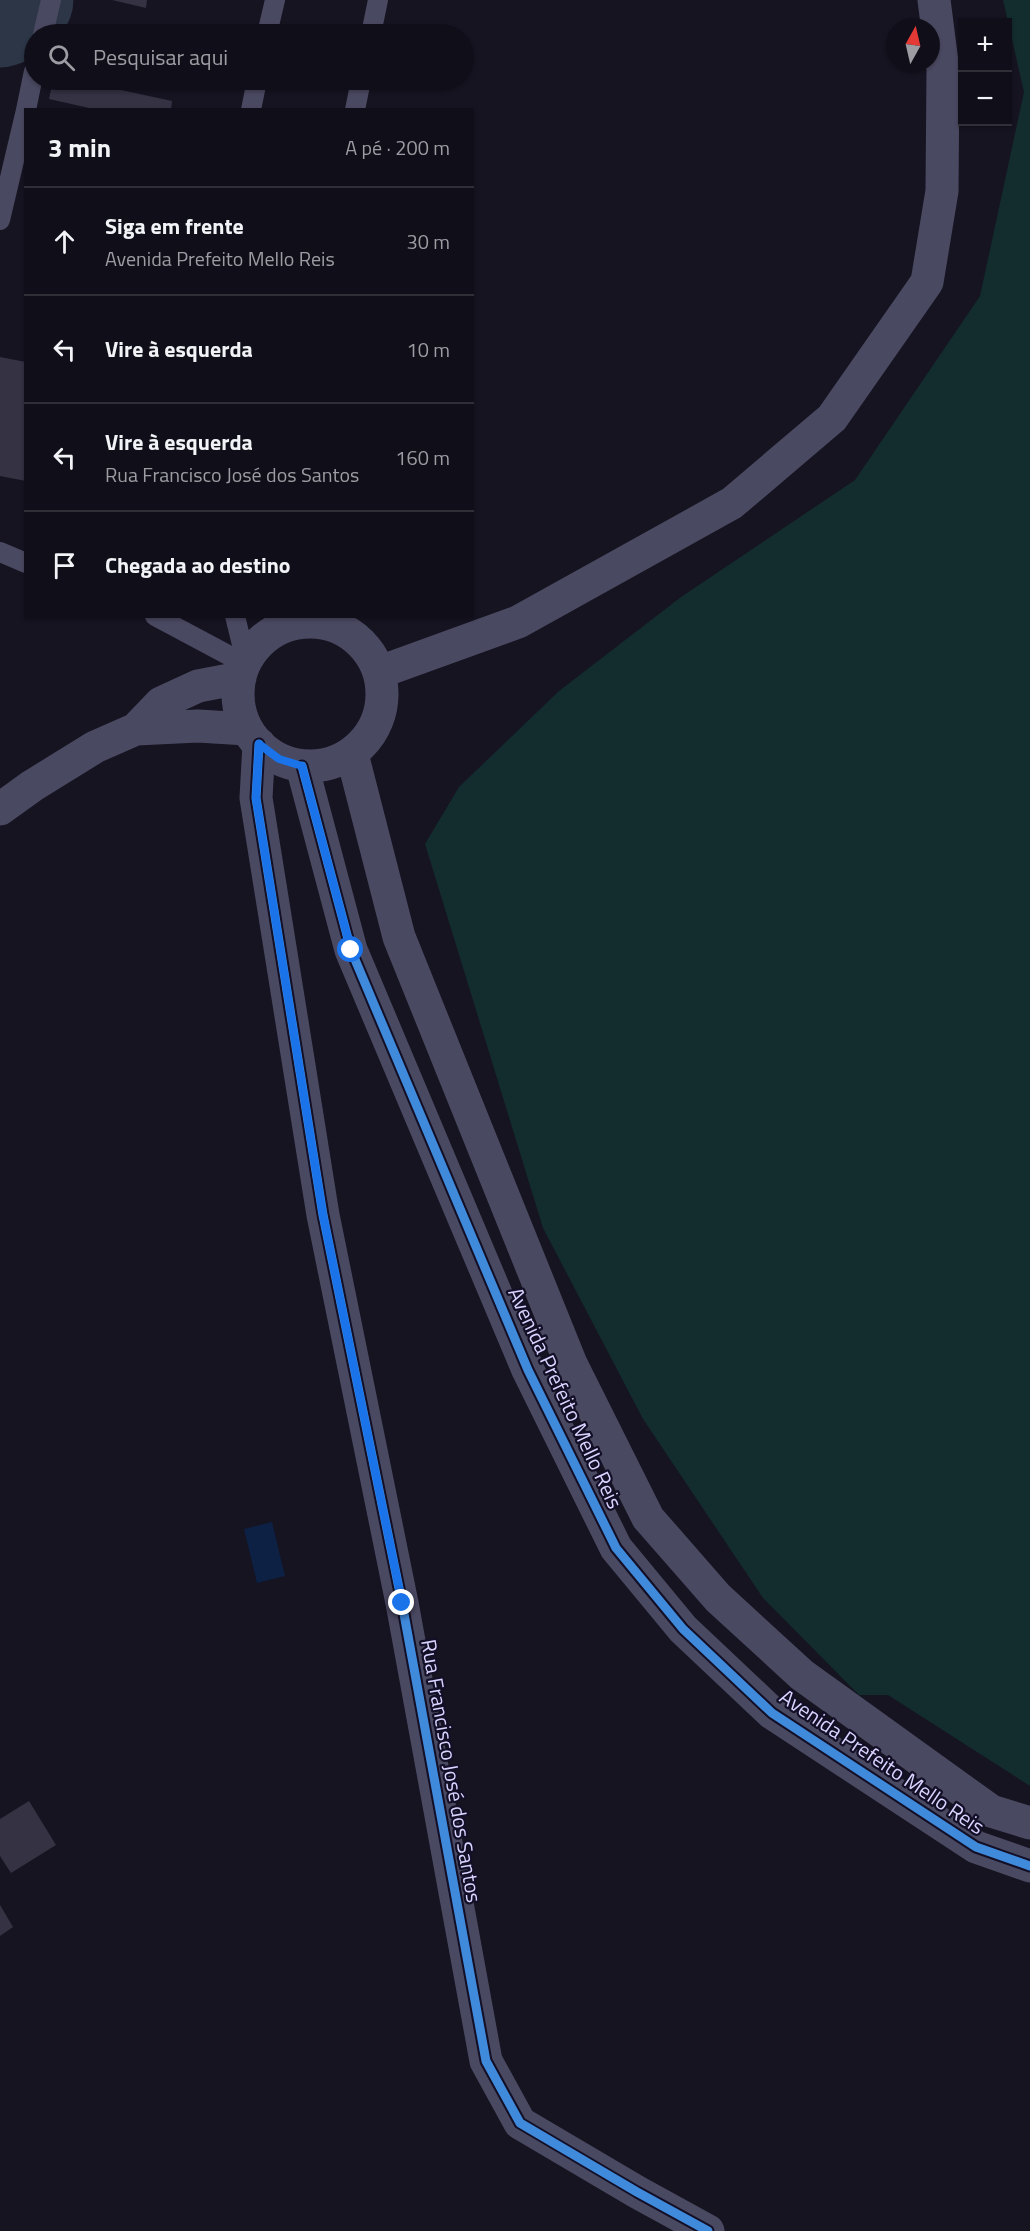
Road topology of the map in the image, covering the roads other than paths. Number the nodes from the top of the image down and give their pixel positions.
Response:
1 (51, 0) edge
2 (275, 0) edge
3 (378, 0) edge
4 (934, 0) edge
5 (45, 24) edge
6 (269, 24) edge
7 (373, 24) edge
8 (30, 90) edge
9 (255, 90) edge
10 (359, 90) edge
11 (26, 108) edge
12 (250, 108) edge
13 (355, 108) edge
14 (24, 118) edge
15 (0, 220) edge
16 (0, 552) edge
17 (24, 562) edge
18 (158, 618) edge
19 (235, 618) edge
20 (309, 619) edge
21 (244, 667) junction
22 (380, 672) junction
23 (136, 729) junction
24 (253, 737) junction
25 (351, 754) junction
26 (302, 766) junction
27 (0, 810) edge
28 (1030, 1823) edge
29 (1030, 1866) edge
30 (708, 2231) edge

1 - 5 lane
2 - 6 lane
3 - 7 lane
4 - 22 street
8 - 11 lane
9 - 12 lane
10 - 13 lane
14 - 15 lane
16 - 17 lane
18 - 21 lane
19 - 21 lane
20 - 21 street
20 - 22 street
21 - 23 street
21 - 24 street
22 - 25 street
23 - 24 street
23 - 27 street
24 - 26 street
24 - 30 street, Rua Francisco José dos Santos
25 - 26 street
25 - 28 street, Avenida Prefeito Mello Reis
26 - 29 street, Avenida Prefeito Mello Reis

